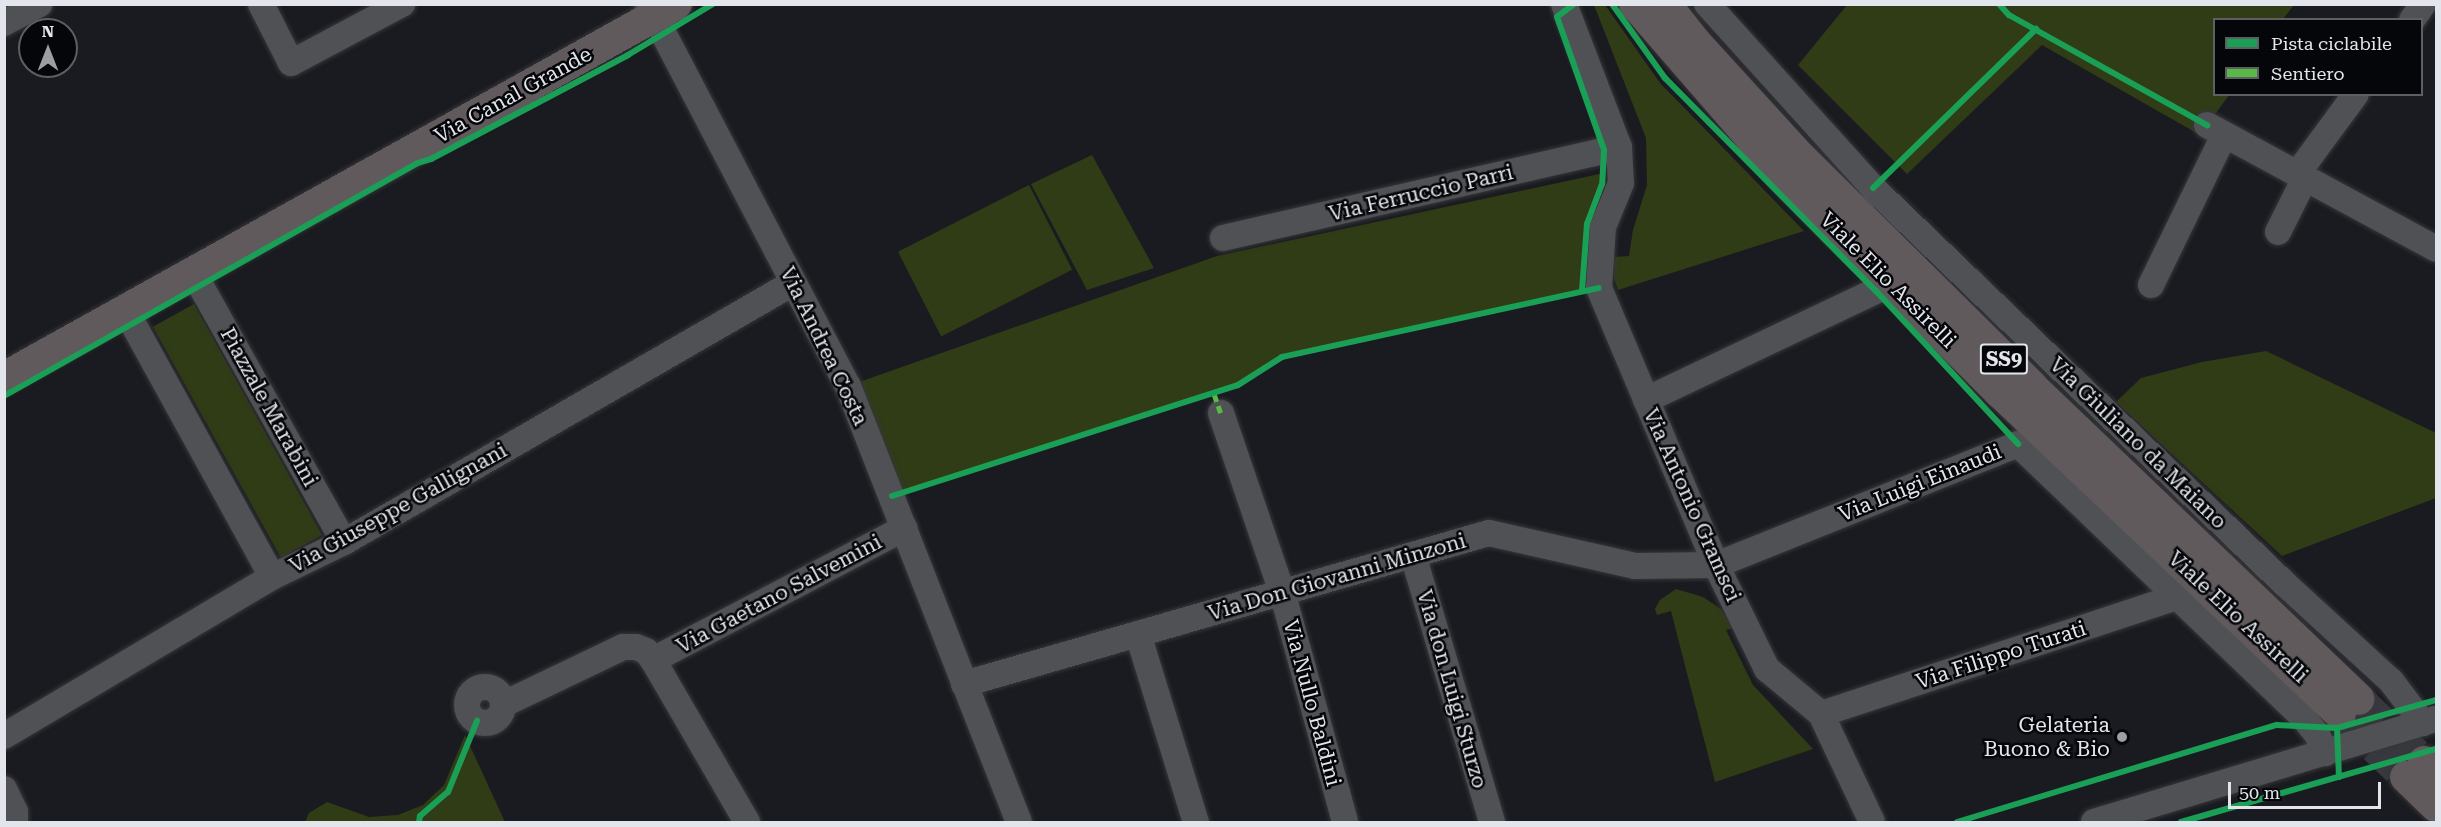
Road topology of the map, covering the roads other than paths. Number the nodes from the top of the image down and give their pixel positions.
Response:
1 (39, 4) edge
2 (261, 4) edge
3 (402, 4) edge
4 (1564, 4) edge
5 (1635, 4) edge
6 (1665, 4) edge
7 (1707, 4) edge
8 (2423, 4) edge
9 (660, 8) edge
10 (2413, 18) edge
11 (4, 23) edge
12 (2355, 96) edge
13 (1619, 147) junction
14 (2301, 176) junction
15 (2278, 232) dead end
16 (1223, 238) dead end
17 (2436, 249) edge
18 (193, 272) junction
19 (793, 283) junction
20 (2151, 285) dead end
21 (1876, 291) dead end
22 (126, 311) junction
23 (4, 378) edge
24 (1646, 400) junction
25 (1221, 413) dead end
26 (904, 528) junction
27 (344, 542) junction
28 (1413, 555) junction
29 (1716, 565) junction
30 (272, 578) junction
31 (1283, 595) junction
32 (2180, 596) junction
33 (1138, 634) junction
34 (653, 660) junction
35 (964, 684) junction
36 (504, 704) dead end
37 (1821, 714) junction
38 (2430, 721) edge
39 (4, 736) edge
40 (2325, 753) junction
41 (2422, 771) tunnel mouth
42 (4, 789) edge
43 (2436, 806) edge
44 (15, 822) edge
45 (747, 822) edge
46 (1019, 822) edge
47 (1196, 822) edge
48 (1345, 822) edge
49 (1492, 822) edge
50 (1872, 822) edge
51 (2094, 822) edge

1 - 11 street
2 - 3 street
4 - 13 street
5 - 6 main road, Viale Elio Assirelli / SS9
7 - 38 street, Via Giuliano da Maiano
8 - 10 street
9 - 18 main road, Via Canal Grande
9 - 19 street, Via Andrea Costa
12 - 14 street
13 - 16 street, Via Ferruccio Parri
13 - 24 street
14 - 15 street
14 - 17 street
14 - 20 street
18 - 22 main road, Via Canal Grande
18 - 27 street, Piazzale Marabini
19 - 26 street, Via Andrea Costa
19 - 27 street, Via Giuseppe Gallignani
21 - 24 street, Via Antonio Gramsci
22 - 23 main road, Via Canal Grande
22 - 30 street
24 - 29 street, Via Antonio Gramsci
25 - 31 street, Via Nullo Baldini
26 - 34 street, Via Gaetano Salvemini
26 - 35 street, Via Andrea Costa
27 - 30 street, Via Giuseppe Gallignani
28 - 29 street, Via Don Giovanni Minzoni
28 - 31 street, Via Don Giovanni Minzoni
28 - 49 street, Via don Luigi Sturzo
29 - 32 street, Via Luigi Einaudi
29 - 37 street, Via Antonio Gramsci
30 - 39 street, Via Giuseppe Gallignani
31 - 33 street, Via Don Giovanni Minzoni
31 - 48 street, Via Nullo Baldini
32 - 37 street, Via Filippo Turati
32 - 40 street, Via Luigi Einaudi
33 - 35 street, Via Don Giovanni Minzoni
33 - 47 street
34 - 36 street, Via Gaetano Salvemini
34 - 45 street, Via Gaetano Salvemini
35 - 46 street, Via Andrea Costa
37 - 50 street, Via Antonio Gramsci
38 - 40 street
40 - 51 street
41 - 43 main road
42 - 44 street

